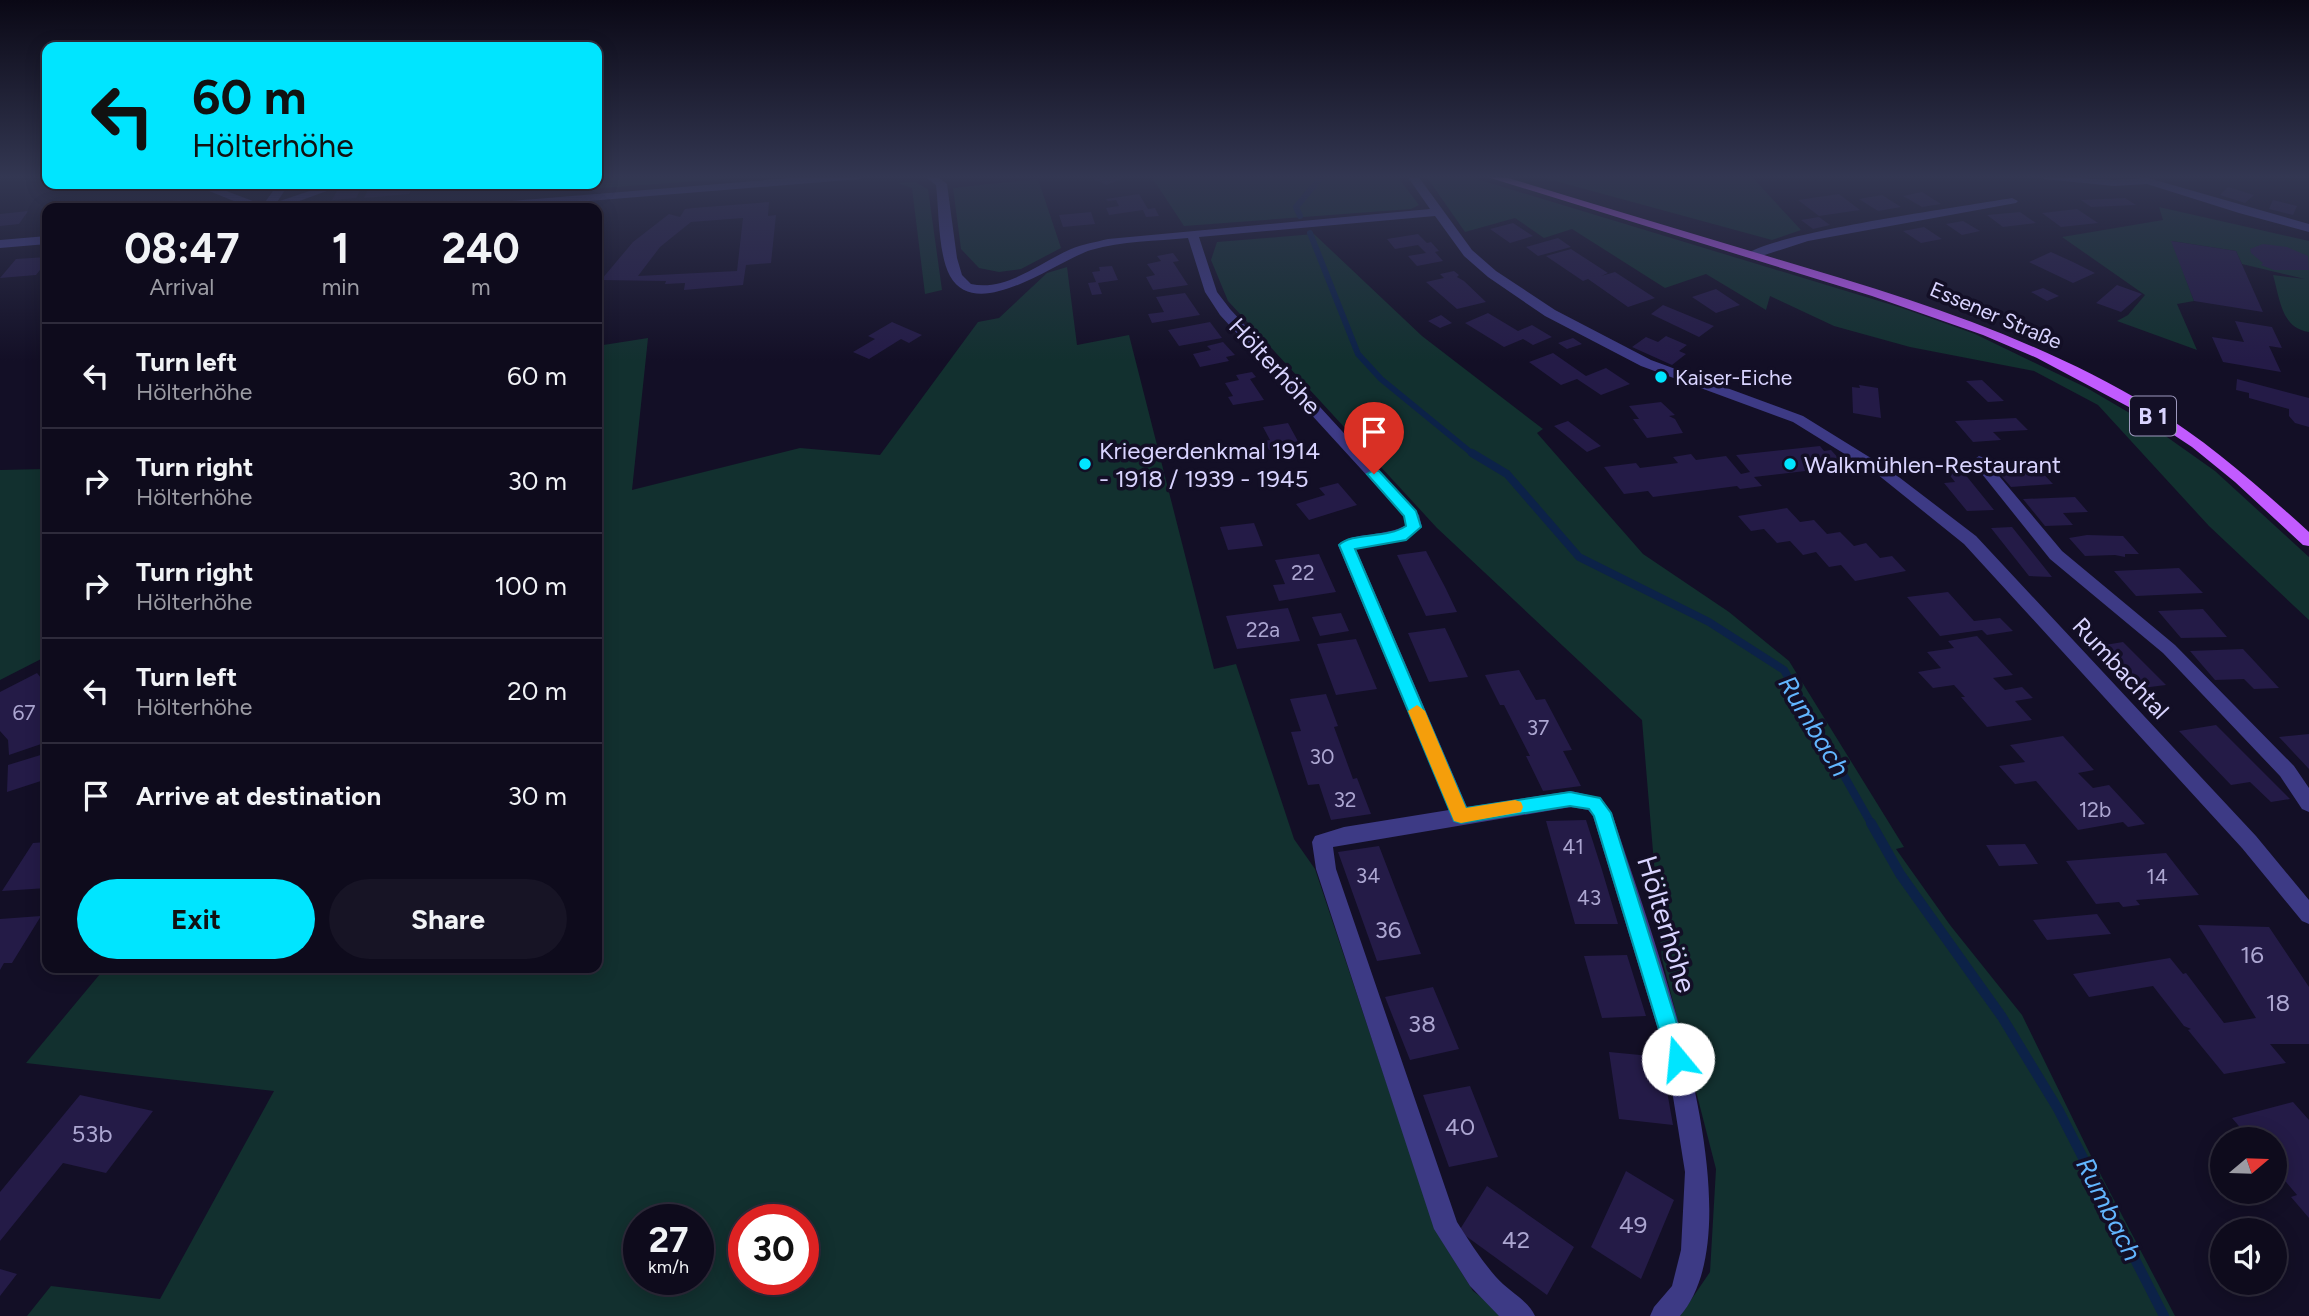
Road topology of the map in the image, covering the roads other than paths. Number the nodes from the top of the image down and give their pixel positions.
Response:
1 (949, 237) edge
2 (1155, 237) edge
3 (1193, 237) edge
4 (1457, 237) edge
5 (1691, 237) edge
6 (1811, 237) edge
7 (42, 240) edge
8 (0, 244) edge
9 (1752, 256) junction
10 (1979, 461) dead end
11 (2309, 541) edge
12 (2309, 804) edge
13 (1461, 816) junction
14 (2309, 915) edge
15 (1522, 1316) edge
16 (1663, 1316) edge

1 - 2 street
3 - 13 street, Hölterhöhe
4 - 14 street, Rumbachtal
5 - 9 main road, Essener Straße / B 1
6 - 9 street
7 - 8 street
9 - 11 main road, Essener Straße / B 1
10 - 12 street, Rumbachtal
13 - 15 street, Hölterhöhe
13 - 16 street, Hölterhöhe

